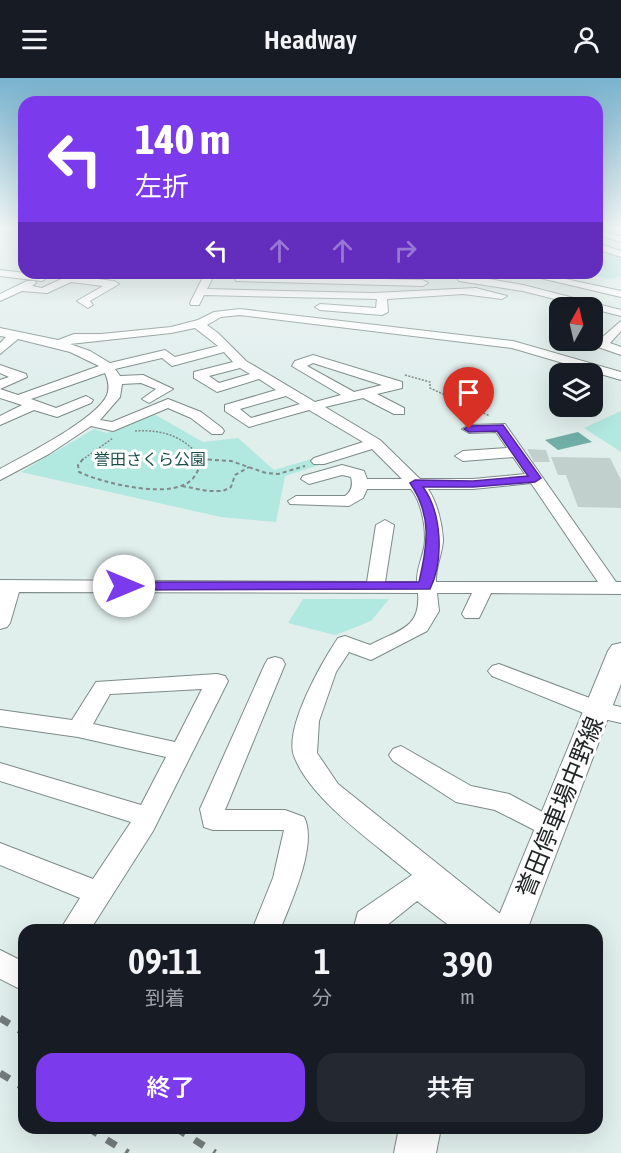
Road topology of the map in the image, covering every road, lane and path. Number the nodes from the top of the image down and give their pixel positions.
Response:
1 (40, 279) edge
2 (70, 279) joint
3 (207, 279) edge
4 (240, 279) edge
5 (321, 279) edge
6 (464, 279) edge
7 (556, 279) edge
8 (603, 279) edge
9 (427, 283) edge
10 (621, 283) edge
11 (597, 287) junction
12 (21, 288) junction
13 (200, 292) junction
14 (235, 292) junction
15 (3, 294) edge
16 (621, 294) edge
17 (502, 296) dead end
18 (560, 297) edge
19 (579, 297) edge
20 (88, 305) dead end
21 (603, 308) edge
22 (232, 312) junction
23 (621, 313) edge
24 (198, 324) junction
25 (619, 328) edge
26 (171, 330) junction
27 (5, 340) edge
28 (57, 345) junction
29 (226, 348) junction
30 (621, 351) edge
31 (41, 354) dead end
32 (203, 354) junction
33 (75, 364) dead end
34 (242, 364) junction
35 (0, 369) edge
36 (103, 369) junction
37 (398, 373) dead end
38 (260, 375) junction
39 (621, 376) edge
40 (114, 380) junction
41 (0, 385) edge
42 (287, 391) junction
43 (0, 393) edge
44 (359, 395) junction
45 (149, 399) dead end
46 (86, 400) dead end
47 (26, 402) junction
48 (312, 406) junction
49 (399, 411) dead end
50 (0, 422) edge
51 (88, 422) junction
52 (500, 427) junction
53 (469, 429) dead end
54 (130, 431) dead end
55 (217, 431) dead end
56 (120, 434) dead end
57 (375, 443) junction
58 (517, 452) junction
59 (463, 456) dead end
60 (202, 460) junction
61 (319, 461) joint
62 (249, 467) junction
63 (4, 470) edge
64 (535, 478) junction
65 (309, 479) dead end
66 (415, 483) junction
67 (361, 484) junction
68 (182, 486) junction
69 (296, 501) dead end
70 (385, 525) dead end
71 (5, 586) edge
72 (425, 586) junction
73 (485, 586) junction
74 (375, 587) junction
75 (616, 588) edge
76 (472, 614) dead end
77 (0, 623) edge
78 (621, 651) edge
79 (275, 664) dead end
80 (499, 671) dead end
81 (610, 713) edge
82 (0, 718) edge
83 (78, 729) junction
84 (182, 752) junction
85 (401, 755) dead end
86 (0, 772) edge
87 (148, 817) junction
88 (552, 829) junction
89 (0, 854) edge
90 (99, 893) junction
91 (78, 924) edge
92 (268, 924) edge
93 (375, 924) edge
94 (469, 924) edge
95 (492, 924) edge
96 (512, 924) edge
97 (0, 964) edge
98 (18, 974) edge
99 (419, 1134) edge
100 (415, 1153) edge

1 - 12 street
2 - 12 street
2 - 20 street
3 - 13 street
4 - 14 street
5 - 9 street
6 - 18 street
7 - 11 street
8 - 10 street
9 - 14 street
9 - 17 street
11 - 16 street
11 - 19 street
12 - 15 street
13 - 14 street
13 - 22 street
21 - 23 street
22 - 24 street
22 - 39 street
24 - 26 street
24 - 29 street
25 - 30 street
26 - 28 street
26 - 32 street
27 - 28 street
27 - 31 street
28 - 36 street
29 - 32 street
29 - 34 street
32 - 36 street
33 - 36 street
34 - 38 street
34 - 38 street
35 - 41 street
36 - 40 street
36 - 47 street
37 - 52 path
38 - 42 street
40 - 45 street
40 - 51 street
42 - 48 street
42 - 48 street
43 - 47 street
44 - 44 street
44 - 48 street
44 - 49 street
46 - 47 street
47 - 50 street
48 - 57 street
51 - 55 street
51 - 63 street
52 - 53 street
52 - 58 street
54 - 60 path
56 - 68 path
57 - 61 street
57 - 66 street
58 - 59 street
58 - 64 street
60 - 62 path
60 - 68 path
61 - 62 path
62 - 68 path
64 - 66 street
64 - 75 street
65 - 67 street
66 - 67 street
66 - 72 street
67 - 69 street
70 - 74 street
71 - 74 street
71 - 77 street
72 - 73 street
72 - 74 street
72 - 95 street
73 - 75 street
73 - 76 street
78 - 81 main road, 誉田停車場中野線
79 - 92 street
80 - 81 street
81 - 88 main road, 誉田停車場中野線
82 - 83 street
83 - 84 street
83 - 84 street
84 - 87 street
85 - 88 street
86 - 87 street
87 - 90 street
88 - 96 main road, 誉田停車場中野線
89 - 90 street
90 - 91 street
93 - 94 street
97 - 98 street
99 - 100 main road

